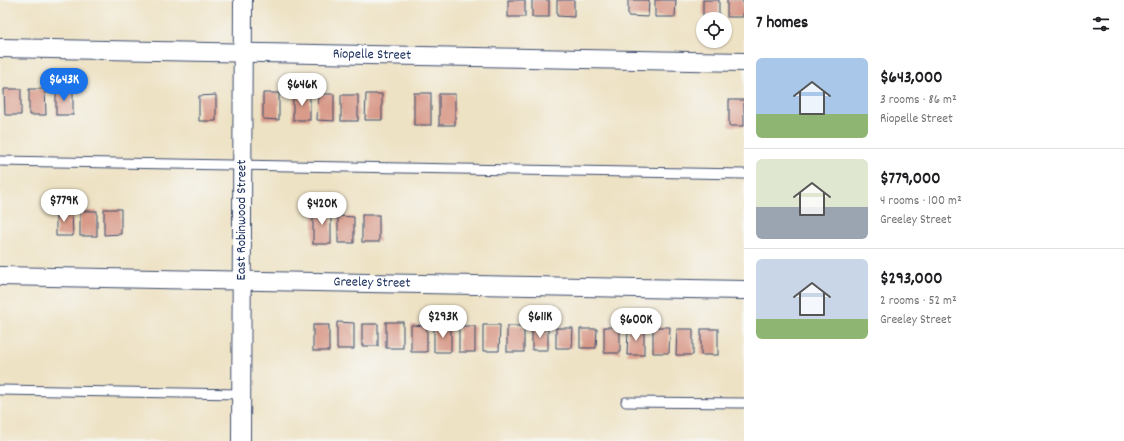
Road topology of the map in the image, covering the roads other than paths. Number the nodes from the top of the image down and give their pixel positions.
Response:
1 (243, 0) edge
2 (0, 48) edge
3 (242, 53) junction
4 (744, 62) edge
5 (0, 161) edge
6 (242, 164) junction
7 (744, 174) edge
8 (0, 276) edge
9 (242, 282) junction
10 (744, 290) edge
11 (0, 390) edge
12 (241, 394) junction
13 (626, 402) dead end
14 (744, 403) edge
15 (241, 441) edge

1 - 3 street, East Robinwood Street
2 - 3 street, Riopelle Street
3 - 4 street, Riopelle Street
3 - 6 street, East Robinwood Street
5 - 6 lane
6 - 7 lane
6 - 9 street, East Robinwood Street
8 - 9 street, Greeley Street
9 - 10 street, Greeley Street
9 - 12 street, East Robinwood Street
11 - 12 lane
12 - 15 street, East Robinwood Street
13 - 14 lane

